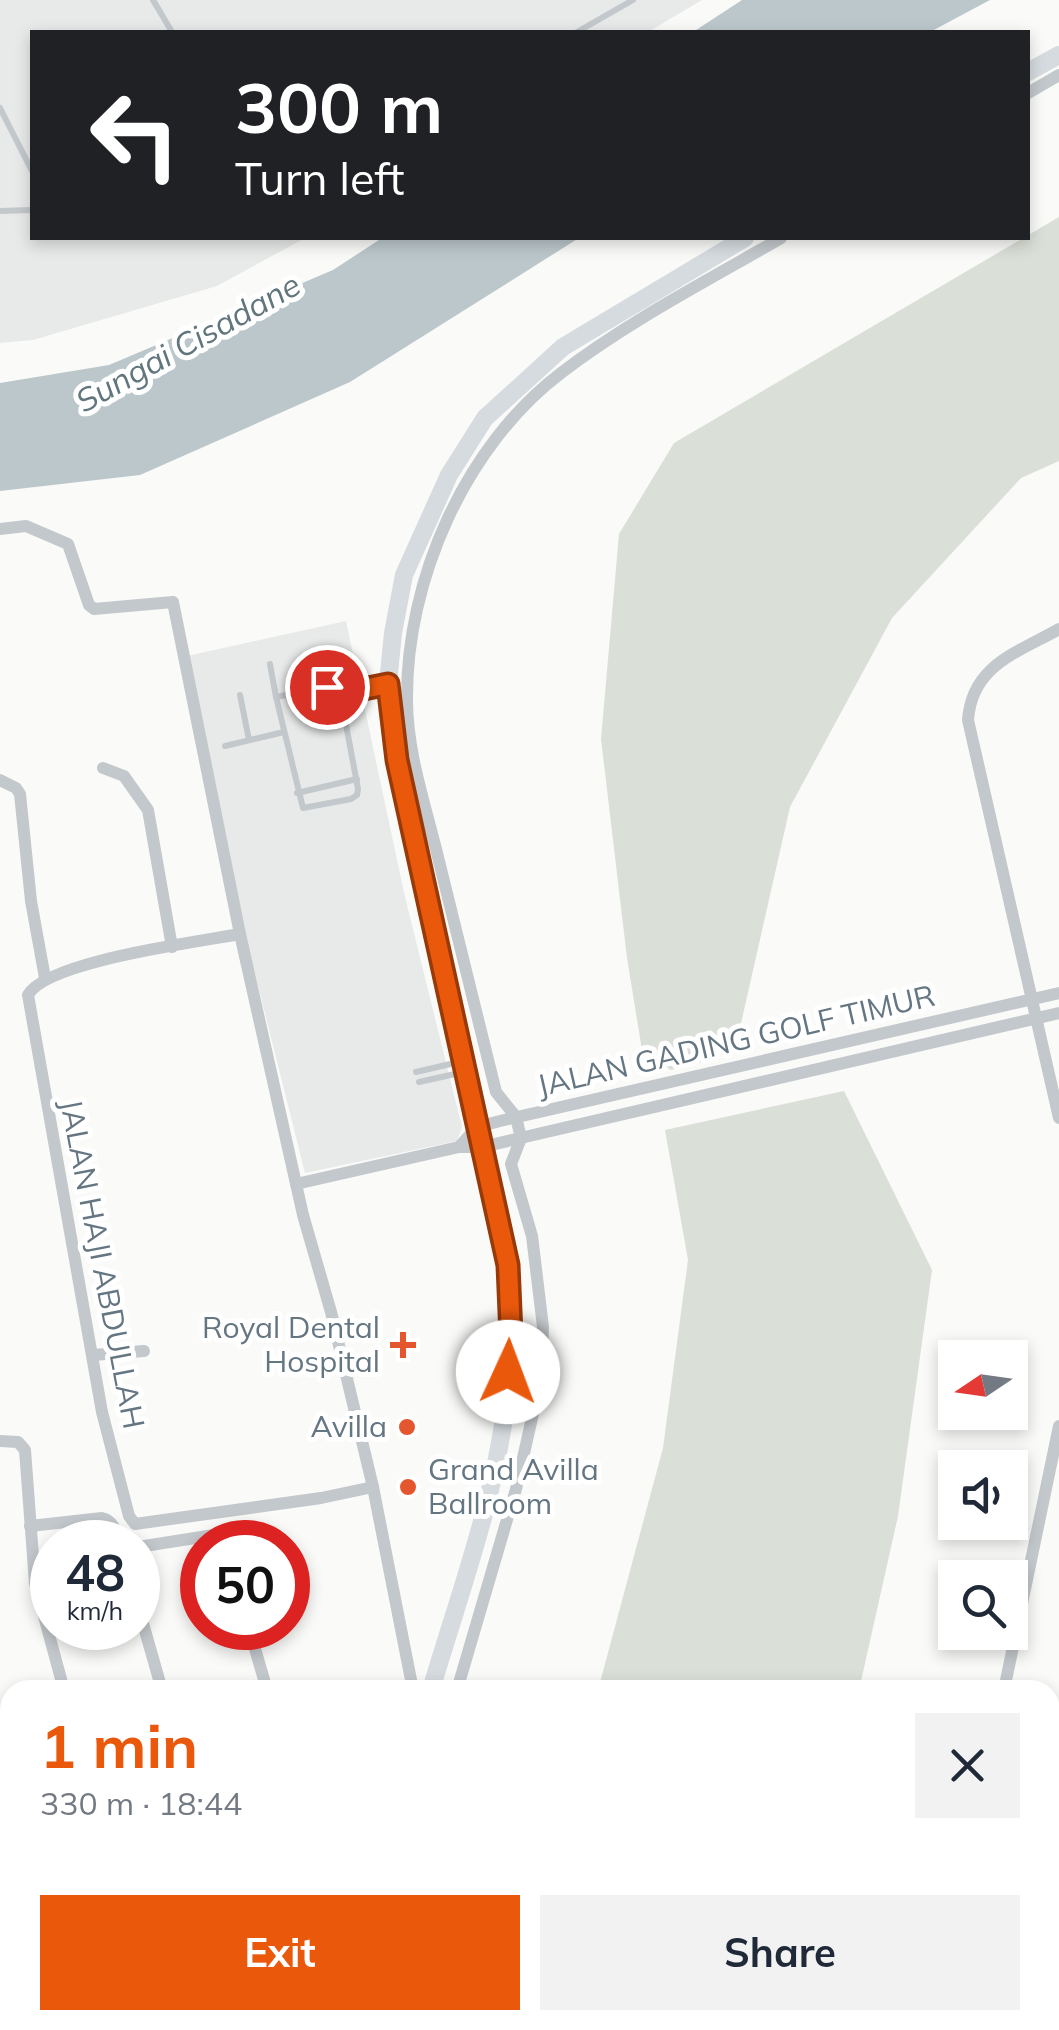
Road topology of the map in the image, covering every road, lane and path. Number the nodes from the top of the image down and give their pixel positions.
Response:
1 (154, 0) edge
2 (633, 0) edge
3 (171, 30) edge
4 (580, 30) edge
5 (1059, 55) edge
6 (1030, 71) edge
7 (1059, 75) edge
8 (1030, 92) edge
9 (0, 108) edge
10 (30, 166) edge
11 (30, 210) edge
12 (0, 211) edge
13 (742, 240) edge
14 (778, 240) edge
15 (0, 528) edge
16 (1059, 629) edge
17 (270, 664) dead end
18 (388, 684) junction
19 (339, 694) junction
20 (240, 695) dead end
21 (276, 698) junction
22 (284, 732) junction
23 (249, 740) junction
24 (225, 746) dead end
25 (103, 768) dead end
26 (357, 779) junction
27 (0, 780) edge
28 (296, 793) junction
29 (240, 934) junction
30 (172, 947) junction
31 (46, 978) junction
32 (1059, 994) edge
33 (1032, 1000) junction
34 (1059, 1012) edge
35 (1036, 1018) junction
36 (464, 1066) junction
37 (416, 1072) dead end
38 (419, 1082) dead end
39 (516, 1117) junction
40 (1059, 1118) edge
41 (478, 1127) junction
42 (521, 1138) junction
43 (459, 1147) junction
44 (482, 1147) junction
45 (296, 1184) junction
46 (144, 1351) dead end
47 (93, 1355) junction
48 (1059, 1426) edge
49 (0, 1441) edge
50 (373, 1487) junction
51 (30, 1526) edge
52 (53, 1650) edge
53 (151, 1650) edge
54 (255, 1650) edge
55 (61, 1680) edge
56 (159, 1680) edge
57 (264, 1680) edge
58 (412, 1680) edge
59 (434, 1680) edge
60 (460, 1680) edge
61 (1006, 1680) edge

1 - 3 lane
2 - 4 lane
5 - 6 main road
7 - 8 street
9 - 10 lane
11 - 12 lane
13 - 18 main road
14 - 39 street
15 - 29 street
16 - 33 street
17 - 21 lane
18 - 19 lane
18 - 36 main road
19 - 21 lane
19 - 26 lane
20 - 23 lane
21 - 22 lane
22 - 23 lane
22 - 28 lane
23 - 24 lane
25 - 30 street
26 - 28 lane
26 - 28 lane
27 - 31 street
29 - 30 street
29 - 45 street
30 - 31 street
31 - 47 street, JALAN HAJI ABDULLAH
32 - 33 street, JALAN GADING GOLF TIMUR
33 - 35 street
33 - 39 street, JALAN GADING GOLF TIMUR
34 - 35 street, JALAN GADING GOLF TIMUR
35 - 40 street
35 - 42 street, JALAN GADING GOLF TIMUR
36 - 37 lane
36 - 38 lane
36 - 41 main road
39 - 41 street, JALAN GADING GOLF TIMUR
39 - 42 street
41 - 43 street
41 - 44 main road
42 - 44 street, JALAN GADING GOLF TIMUR
42 - 60 street
43 - 44 street, JALAN GADING GOLF TIMUR
43 - 45 street, JALAN GADING GOLF TIMUR
44 - 59 main road
45 - 50 street
46 - 47 street
47 - 50 street, JALAN HAJI ABDULLAH
48 - 61 street
49 - 51 street
50 - 58 street
52 - 55 street
53 - 56 street
54 - 57 street

